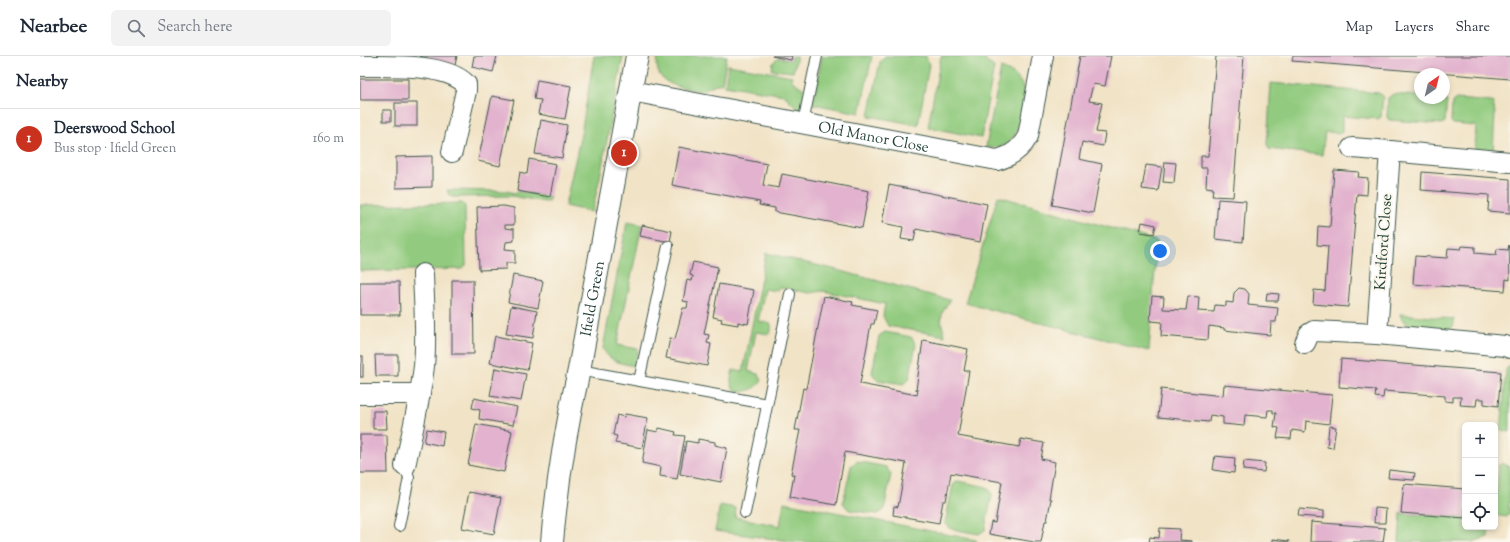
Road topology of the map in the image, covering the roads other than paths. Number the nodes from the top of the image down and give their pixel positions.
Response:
1 (637, 56) edge
2 (817, 56) edge
3 (1043, 56) edge
4 (360, 66) edge
5 (631, 91) junction
6 (803, 123) junction
7 (1352, 148) dead end
8 (1390, 151) junction
9 (452, 152) dead end
10 (1510, 162) edge
11 (668, 246) dead end
12 (423, 274) dead end
13 (790, 294) dead end
14 (1376, 334) junction
15 (1305, 343) dead end
16 (1510, 348) edge
17 (579, 370) junction
18 (639, 381) junction
19 (360, 394) edge
20 (420, 394) junction
21 (767, 404) junction
22 (405, 466) joint
23 (745, 513) dead end
24 (399, 526) dead end
25 (552, 542) edge

1 - 5 street, Ifield Green
2 - 6 lane
3 - 6 street, Old Manor Close
4 - 9 street
5 - 6 street, Old Manor Close
5 - 17 street, Ifield Green
7 - 8 street
8 - 10 street
8 - 14 street, Kirdford Close
11 - 18 lane
12 - 20 street
13 - 21 lane
14 - 15 street
14 - 16 street
17 - 18 lane
17 - 25 street, Ifield Green
18 - 21 lane
19 - 20 street
20 - 22 street
21 - 23 lane
22 - 24 lane

